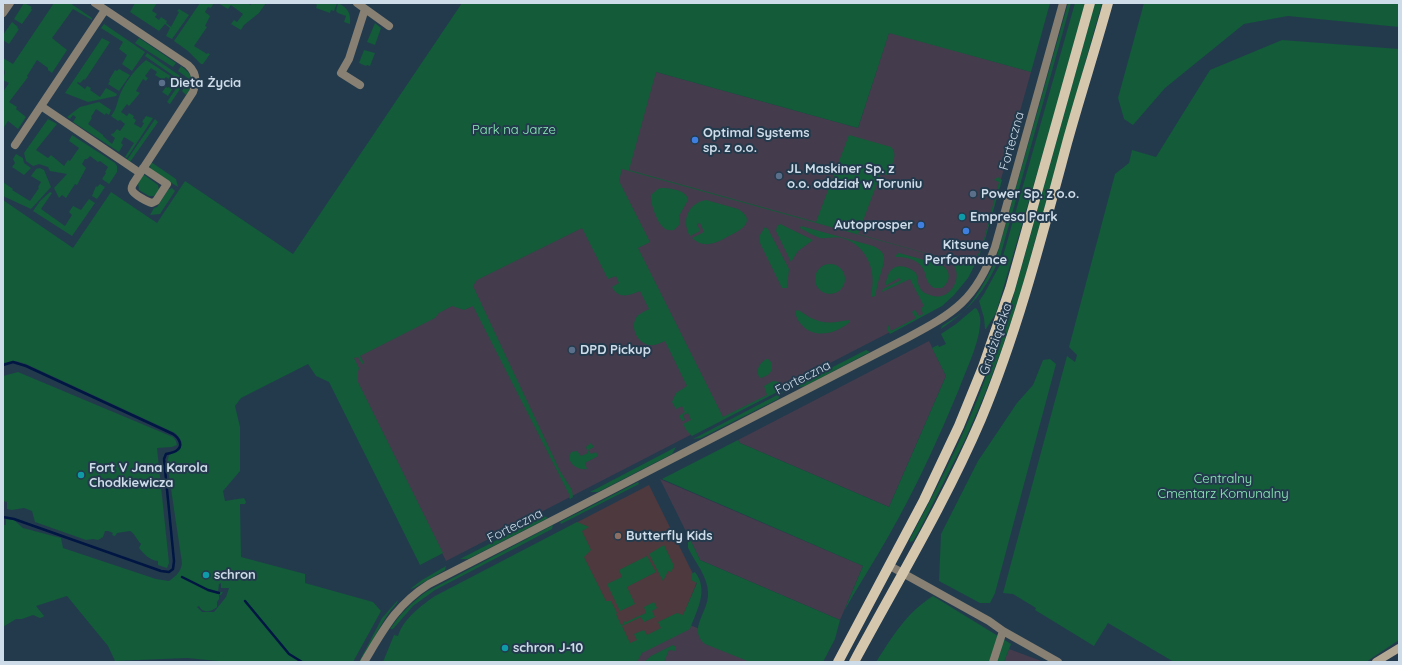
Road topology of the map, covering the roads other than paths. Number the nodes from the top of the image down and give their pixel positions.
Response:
1 (10, 3) edge
2 (95, 3) edge
3 (357, 3) edge
4 (1063, 3) edge
5 (1090, 3) edge
6 (1108, 3) edge
7 (365, 9) junction
8 (106, 10) junction
9 (3, 13) edge
10 (389, 26) dead end
11 (360, 85) dead end
12 (41, 106) junction
13 (15, 144) dead end
14 (141, 171) junction
15 (890, 566) junction
16 (902, 573) junction
17 (1003, 631) junction
18 (382, 632) junction
19 (1399, 648) edge
20 (364, 662) edge
21 (371, 662) edge
22 (838, 662) edge
23 (854, 662) edge
24 (993, 662) edge
25 (1058, 662) edge
26 (1376, 662) edge

1 - 9 street
2 - 8 street
3 - 7 street
4 - 18 street, Forteczna
5 - 15 main road, Grudziądzka
6 - 16 main road, Grudziądzka
7 - 10 street
7 - 11 street
8 - 12 street
8 - 14 street
12 - 13 street
12 - 14 street
14 - 14 street
15 - 16 street
15 - 22 main road, Grudziądzka
16 - 17 street
16 - 23 main road, Grudziądzka
17 - 24 street
17 - 25 street
18 - 20 street, Forteczna
18 - 21 street, Forteczna
19 - 26 street

